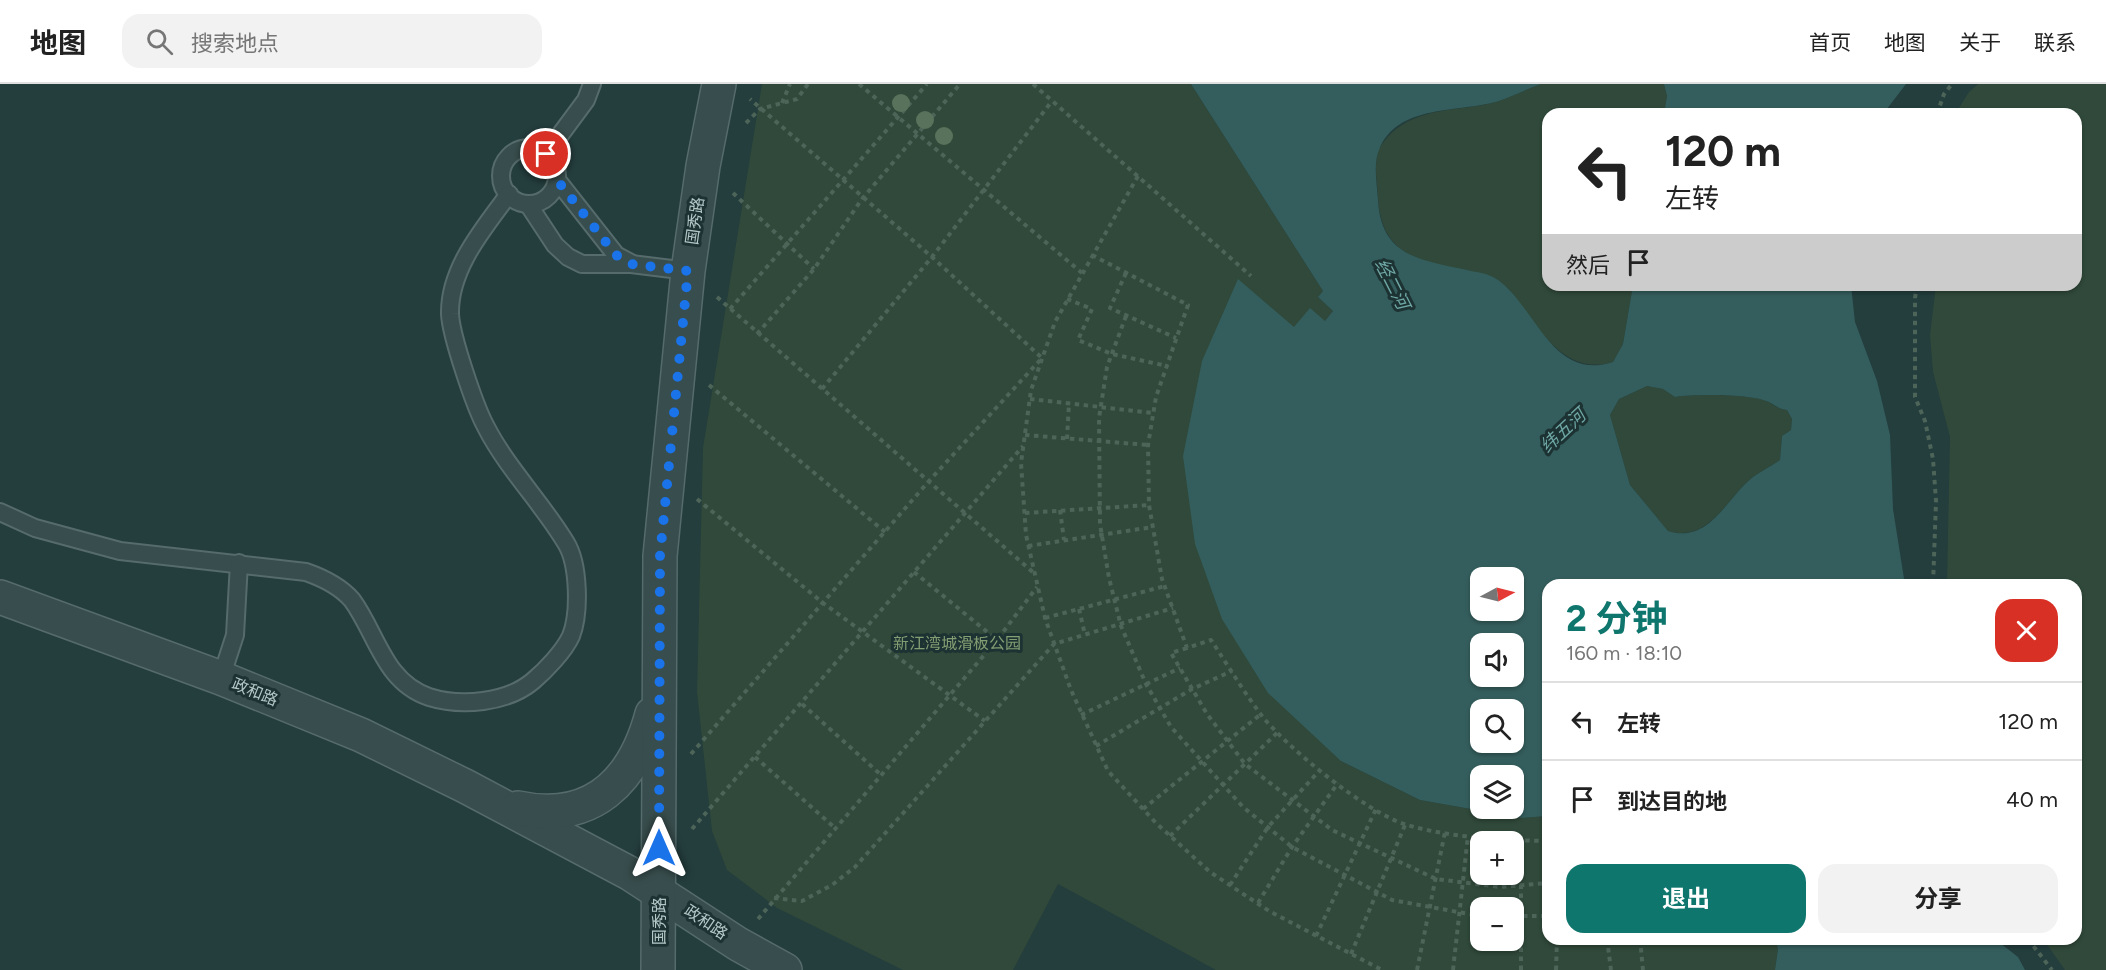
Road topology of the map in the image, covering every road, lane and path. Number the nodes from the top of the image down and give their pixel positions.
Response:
1 (592, 84) edge
2 (790, 84) edge
3 (808, 84) edge
4 (859, 84) edge
5 (927, 84) edge
6 (960, 84) edge
7 (1033, 84) edge
8 (1952, 84) edge
9 (731, 88) edge
10 (1052, 101) junction
11 (782, 103) junction
12 (1939, 108) edge
13 (760, 109) junction
14 (899, 117) junction
15 (744, 125) dead end
16 (917, 132) junction
17 (546, 154) junction
18 (703, 166) junction
19 (1138, 176) junction
20 (557, 180) junction
21 (841, 180) junction
22 (983, 188) junction
23 (509, 194) junction
24 (862, 199) junction
25 (528, 204) junction
26 (787, 244) junction
27 (1092, 255) junction
28 (932, 257) junction
29 (631, 264) junction
30 (814, 269) junction
31 (688, 271) junction
32 (1082, 273) junction
33 (1126, 273) junction
34 (1251, 276) dead end
35 (1916, 291) edge
36 (1067, 299) junction
37 (730, 309) junction
38 (1126, 316) junction
39 (757, 334) junction
40 (1176, 338) junction
41 (1112, 354) junction
42 (1042, 358) junction
43 (678, 360) junction
44 (1167, 366) junction
45 (822, 389) junction
46 (1030, 399) junction
47 (1069, 403) junction
48 (1101, 407) junction
49 (1153, 413) junction
50 (1025, 435) junction
51 (1067, 439) junction
52 (1099, 441) junction
53 (1148, 445) junction
54 (1023, 446) junction
55 (666, 473) junction
56 (929, 481) junction
57 (1149, 505) junction
58 (1099, 507) junction
59 (1060, 510) junction
60 (0, 512) edge
61 (965, 513) junction
62 (1025, 513) junction
63 (1153, 527) junction
64 (885, 532) junction
65 (1102, 534) junction
66 (1064, 540) junction
67 (1028, 546) junction
68 (239, 563) junction
69 (914, 572) junction
70 (1035, 574) junction
71 (1933, 579) edge
72 (1165, 586) junction
73 (1038, 587) junction
74 (0, 597) edge
75 (1114, 599) junction
76 (823, 603) junction
77 (1173, 608) junction
78 (1079, 609) junction
79 (1045, 618) junction
80 (1121, 626) junction
81 (863, 631) junction
82 (1085, 635) junction
83 (997, 640) junction
84 (1054, 644) junction
85 (1187, 648) junction
86 (1180, 668) junction
87 (1232, 671) junction
88 (221, 678) junction
89 (660, 683) junction
90 (1146, 684) junction
91 (1192, 689) junction
92 (948, 696) junction
93 (802, 704) junction
94 (1161, 709) junction
95 (1261, 714) junction
96 (1082, 715) junction
97 (985, 721) junction
98 (1278, 732) junction
99 (1227, 741) junction
100 (1096, 746) junction
101 (755, 757) junction
102 (1201, 760) junction
103 (1245, 764) junction
104 (1320, 770) junction
105 (880, 774) junction
106 (1222, 783) junction
107 (1338, 783) junction
108 (659, 791) junction
109 (1292, 800) junction
110 (501, 805) junction
111 (1143, 809) junction
112 (1376, 809) junction
113 (1313, 816) junction
114 (1405, 825) junction
115 (834, 827) junction
116 (1268, 827) junction
117 (1445, 832) junction
118 (1170, 836) junction
119 (1468, 836) joint
120 (1524, 840) edge
121 (1542, 841) edge
122 (1360, 844) junction
123 (1293, 847) junction
124 (1391, 860) junction
125 (1345, 877) junction
126 (659, 878) junction
127 (1436, 879) junction
128 (1465, 883) junction
129 (1542, 883) edge
130 (1470, 884) edge
131 (1230, 885) junction
132 (1482, 885) edge
133 (1522, 885) joint
134 (1524, 885) edge
135 (1376, 893) junction
136 (1522, 897) edge
137 (774, 898) junction
138 (1258, 903) junction
139 (1431, 908) junction
140 (1461, 914) junction
141 (1470, 915) edge
142 (1524, 916) edge
143 (1542, 916) edge
144 (1316, 936) junction
145 (738, 944) junction
146 (1557, 945) edge
147 (1608, 945) edge
148 (1641, 945) edge
149 (2033, 945) edge
150 (1521, 951) edge
151 (1352, 954) junction
152 (658, 970) edge
153 (785, 970) edge
154 (1382, 970) edge
155 (1417, 970) edge
156 (1453, 970) edge
157 (1521, 970) edge
158 (1556, 970) edge
159 (1611, 970) edge
160 (1643, 970) edge
161 (2052, 970) edge

1 - 17 lane
2 - 11 path
3 - 11 path
4 - 14 path
5 - 14 path
6 - 16 path
7 - 10 path
8 - 12 path
9 - 13 path
9 - 18 street, 国秀路
10 - 19 path
10 - 22 path
11 - 13 path
13 - 15 path
13 - 21 path
14 - 16 path
14 - 21 path
16 - 22 path
16 - 24 path
17 - 20 lane
17 - 23 lane
18 - 26 path
18 - 31 street, 国秀路
19 - 27 path
19 - 34 path
20 - 25 lane
20 - 29 lane
21 - 24 path
21 - 26 path
22 - 28 path
22 - 32 path
23 - 25 lane
23 - 68 lane
24 - 28 path
24 - 30 path
25 - 29 lane
26 - 30 path
26 - 37 path
27 - 32 path
27 - 33 path
28 - 42 path
28 - 45 path
29 - 31 lane
30 - 39 path
31 - 37 path
31 - 43 street, 国秀路
32 - 36 path
33 - 38 path
33 - 40 path
35 - 71 path
36 - 41 path
36 - 42 path
37 - 39 path
38 - 40 path
38 - 41 path
39 - 45 path
40 - 44 path
41 - 44 path
41 - 48 path
42 - 46 path
42 - 56 path
43 - 55 street, 国秀路
43 - 64 path
44 - 49 path
45 - 56 path
46 - 47 path
46 - 50 path
47 - 48 path
47 - 51 path
48 - 49 path
48 - 52 path
49 - 53 path
50 - 51 path
50 - 54 path
51 - 52 path
52 - 53 path
52 - 58 path
53 - 57 path
54 - 61 path
54 - 62 path
55 - 76 path
55 - 89 street, 国秀路
56 - 61 path
56 - 64 path
57 - 58 path
57 - 63 path
58 - 59 path
58 - 65 path
59 - 62 path
59 - 66 path
60 - 68 lane
61 - 69 path
61 - 70 path
62 - 67 path
63 - 65 path
63 - 72 path
64 - 76 path
65 - 66 path
65 - 75 path
66 - 67 path
67 - 70 path
68 - 88 lane
69 - 81 path
69 - 83 path
70 - 73 path
72 - 75 path
72 - 77 path
73 - 79 path
73 - 83 path
74 - 88 street, 政和路
75 - 78 path
75 - 80 path
76 - 81 path
76 - 108 path
77 - 80 path
77 - 85 path
78 - 79 path
78 - 82 path
79 - 84 path
80 - 82 path
80 - 90 path
81 - 92 path
81 - 93 path
82 - 84 path
83 - 92 path
84 - 96 path
84 - 97 path
85 - 86 path
85 - 87 path
86 - 90 path
86 - 91 path
87 - 91 path
87 - 95 path
88 - 110 street, 政和路
89 - 108 street, 国秀路
89 - 110 street, 政和路
90 - 94 path
90 - 96 path
91 - 94 path
91 - 99 path
92 - 97 path
92 - 105 path
93 - 101 path
93 - 105 path
94 - 100 path
94 - 102 path
95 - 98 path
95 - 99 path
96 - 100 path
97 - 137 path
98 - 103 path
98 - 104 path
99 - 102 path
99 - 103 path
100 - 111 path
101 - 115 path
101 - 126 path
102 - 106 path
102 - 111 path
103 - 106 path
103 - 109 path
104 - 107 path
104 - 109 path
105 - 115 path
106 - 116 path
106 - 118 path
107 - 112 path
107 - 113 path
108 - 126 street, 国秀路
109 - 113 path
109 - 116 path
110 - 126 street, 政和路
111 - 118 path
112 - 114 path
112 - 122 path
113 - 122 path
113 - 123 path
114 - 117 path
114 - 124 path
115 - 137 path
116 - 123 path
116 - 131 path
117 - 119 path
117 - 127 path
118 - 131 path
119 - 128 path
120 - 121 path
122 - 124 path
122 - 125 path
123 - 125 path
123 - 138 path
124 - 127 path
124 - 135 path
125 - 135 path
125 - 144 path
126 - 145 street, 政和路
126 - 152 street, 国秀路
127 - 128 path
127 - 139 path
128 - 130 path
128 - 140 path
129 - 134 path
131 - 138 path
132 - 133 path
133 - 136 path
135 - 139 path
135 - 151 path
137 - 145 path
138 - 144 path
139 - 140 path
139 - 155 path
140 - 141 path
140 - 156 path
142 - 143 path
144 - 151 path
145 - 153 street, 政和路
146 - 158 path
147 - 159 path
148 - 160 path
149 - 161 path
150 - 157 path
151 - 154 path

